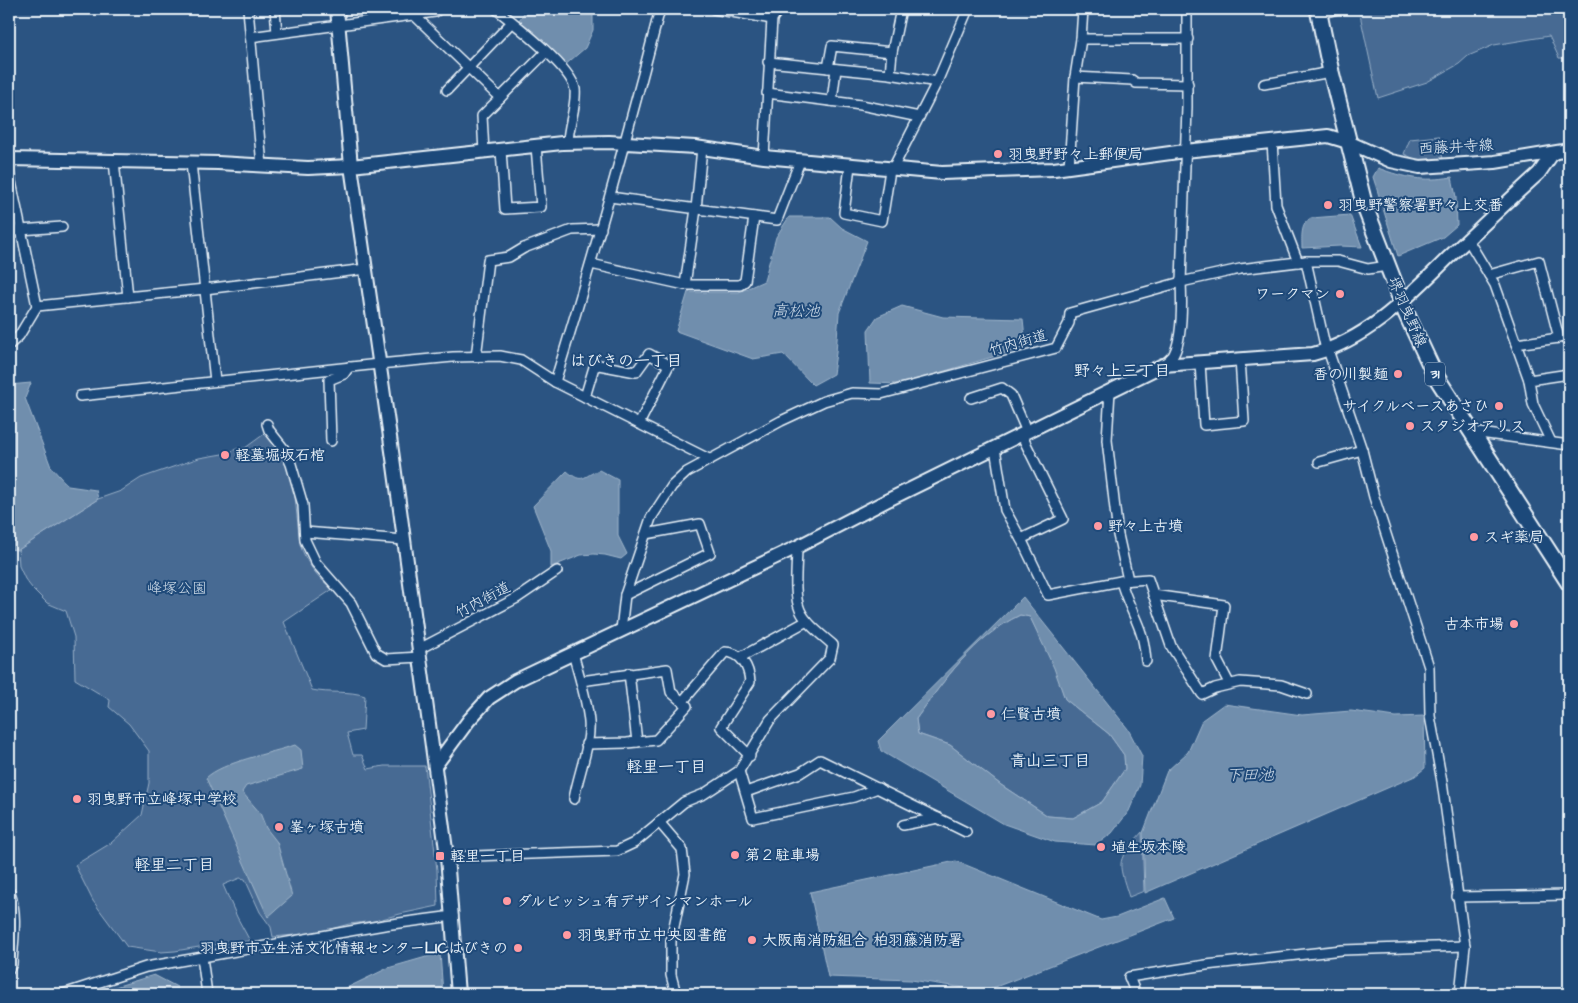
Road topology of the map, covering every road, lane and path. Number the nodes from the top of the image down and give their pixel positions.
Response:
1 (248, 9) edge
2 (275, 9) edge
3 (337, 9) edge
4 (439, 9) edge
5 (496, 9) edge
6 (660, 9) edge
7 (714, 9) edge
8 (779, 9) edge
9 (901, 9) edge
10 (968, 9) edge
11 (1083, 9) edge
12 (1187, 9) edge
13 (1337, 9) edge
14 (1318, 11) edge
15 (414, 14) junction
16 (772, 19) junction
17 (512, 22) junction
18 (338, 24) junction
19 (277, 33) junction
20 (250, 37) junction
21 (1082, 39) junction
22 (1188, 39) junction
23 (546, 52) junction
24 (892, 52) junction
25 (768, 62) junction
26 (468, 67) junction
27 (832, 68) junction
28 (1331, 72) junction
29 (890, 74) junction
30 (1075, 77) junction
31 (937, 82) junction
32 (1188, 84) junction
33 (1264, 84) dead end
34 (447, 90) dead end
35 (767, 93) junction
36 (500, 98) junction
37 (832, 101) junction
38 (918, 118) junction
39 (623, 142) junction
40 (1272, 142) junction
41 (1348, 142) junction
42 (568, 143) junction
43 (536, 146) junction
44 (702, 148) junction
45 (501, 150) junction
46 (1569, 150) edge
47 (1185, 151) junction
48 (484, 152) junction
49 (1553, 153) junction
50 (764, 157) junction
51 (9, 159) edge
52 (114, 161) junction
53 (800, 161) junction
54 (192, 163) junction
55 (262, 166) junction
56 (351, 166) junction
57 (850, 166) junction
58 (1069, 167) junction
59 (891, 170) junction
60 (9, 172) edge
61 (610, 197) junction
62 (696, 209) junction
63 (754, 217) junction
64 (62, 227) dead end
65 (601, 229) junction
66 (20, 230) junction
67 (9, 232) edge
68 (1468, 240) junction
69 (1302, 261) junction
70 (591, 264) junction
71 (1387, 266) junction
72 (366, 269) junction
73 (1489, 275) junction
74 (1181, 282) junction
75 (684, 285) junction
76 (205, 289) junction
77 (128, 297) junction
78 (1401, 302) junction
79 (37, 306) junction
80 (1516, 344) junction
81 (9, 345) edge
82 (1327, 350) junction
83 (476, 357) junction
84 (1240, 360) junction
85 (1200, 363) junction
86 (379, 364) junction
87 (1163, 365) junction
88 (349, 367) junction
89 (1569, 374) edge
90 (1529, 380) junction
91 (215, 381) junction
92 (555, 382) junction
93 (1110, 392) junction
94 (80, 396) dead end
95 (585, 397) junction
96 (971, 398) dead end
97 (267, 424) dead end
98 (639, 424) junction
99 (1472, 432) junction
100 (1024, 433) junction
101 (331, 441) dead end
102 (1551, 442) junction
103 (1569, 445) edge
104 (994, 448) junction
105 (1362, 450) junction
106 (709, 459) junction
107 (1319, 462) dead end
108 (305, 532) junction
109 (646, 534) junction
110 (1021, 539) junction
111 (404, 540) junction
112 (797, 547) junction
113 (558, 571) dead end
114 (1125, 581) junction
115 (1569, 583) edge
116 (625, 595) junction
117 (1153, 595) junction
118 (807, 621) junction
119 (621, 630) junction
120 (419, 653) junction
121 (574, 653) junction
122 (741, 657) junction
123 (1146, 661) dead end
124 (629, 673) junction
125 (580, 681) junction
126 (1229, 684) junction
127 (1307, 694) dead end
128 (684, 701) junction
129 (637, 742) junction
130 (586, 744) junction
131 (750, 756) junction
132 (435, 766) junction
133 (739, 771) junction
134 (878, 788) junction
135 (746, 792) junction
136 (574, 799) dead end
137 (938, 818) junction
138 (659, 822) junction
139 (903, 825) dead end
140 (966, 832) dead end
141 (447, 857) junction
142 (10, 893) edge
143 (1569, 895) edge
144 (1457, 897) junction
145 (453, 916) junction
146 (1465, 946) junction
147 (202, 957) junction
148 (9, 968) edge
149 (63, 994) edge
150 (207, 994) edge
151 (458, 994) edge
152 (676, 994) edge
153 (1136, 994) edge
154 (1460, 994) edge

1 - 20 street
2 - 19 street
3 - 18 street
4 - 15 street
5 - 17 street
6 - 39 street
7 - 16 street
8 - 16 street
9 - 24 street
10 - 31 street
11 - 21 street
12 - 22 street
13 - 14 street
14 - 28 main road, 堺羽曳野線 / 31
15 - 18 street
15 - 26 street
16 - 25 street
17 - 23 street
17 - 26 street
18 - 19 street
18 - 56 street
19 - 20 street
20 - 55 street
21 - 22 street
21 - 30 street
22 - 32 street
23 - 36 street
23 - 42 street
24 - 27 street
24 - 29 street
25 - 27 street
25 - 35 street
26 - 34 street
26 - 36 street
27 - 29 street
27 - 37 street
28 - 33 street
28 - 41 main road, 堺羽曳野線 / 31
29 - 31 street
30 - 32 street
30 - 58 street
31 - 38 street
32 - 47 street
35 - 37 street
35 - 50 street
36 - 48 street
37 - 38 street
38 - 59 street
39 - 42 street, 西藤井寺線
39 - 44 street, 西藤井寺線
39 - 61 street
40 - 41 street, 西藤井寺線
40 - 47 street, 西藤井寺線
40 - 69 street
41 - 49 street, 西藤井寺線
41 - 71 main road, 堺羽曳野線 / 31
42 - 43 street, 西藤井寺線
43 - 45 street, 西藤井寺線
43 - 45 street
44 - 50 street, 西藤井寺線
44 - 62 street
45 - 48 street, 西藤井寺線
46 - 49 street, 西藤井寺線
47 - 58 street, 西藤井寺線
47 - 74 street
48 - 56 street, 西藤井寺線
49 - 68 street
50 - 53 street, 西藤井寺線
51 - 52 street, 西藤井寺線
52 - 54 street, 西藤井寺線
52 - 77 street
53 - 57 street, 西藤井寺線
53 - 63 street
54 - 55 street, 西藤井寺線
54 - 76 street
55 - 56 street, 西藤井寺線
56 - 72 street
57 - 59 street, 西藤井寺線
57 - 59 street
58 - 59 street, 西藤井寺線
60 - 66 street
61 - 62 street
61 - 65 street
62 - 63 street
62 - 75 street
63 - 75 street
64 - 66 street
65 - 70 street
65 - 83 street
66 - 67 street
66 - 79 street
68 - 73 street
68 - 78 street
69 - 71 street
69 - 74 street
69 - 82 street
70 - 75 street
70 - 92 street
71 - 78 main road, 堺羽曳野線 / 31
72 - 76 street
72 - 86 street
73 - 80 street
73 - 80 street
74 - 87 street
74 - 106 street, 竹内街道
76 - 77 street
76 - 91 street
77 - 79 street
78 - 82 street
78 - 99 main road, 堺羽曳野線 / 31
79 - 81 street
80 - 90 street
82 - 84 street
82 - 105 street
83 - 86 street
83 - 92 street
84 - 85 street
84 - 85 street
85 - 87 street
86 - 88 street
86 - 111 street
87 - 93 street
88 - 91 street
88 - 101 street
89 - 90 street
90 - 102 street
91 - 94 street
92 - 95 street
93 - 100 street
93 - 114 street
95 - 98 street
95 - 98 street
96 - 100 street
97 - 108 street
98 - 106 street
99 - 102 street
99 - 115 main road, 堺羽曳野線 / 31
100 - 104 street
100 - 110 street
102 - 103 street
104 - 110 street
104 - 112 street
105 - 107 street
105 - 144 street
106 - 109 street, 竹内街道
108 - 111 street
108 - 120 street
109 - 116 street, 竹内街道
109 - 116 street
110 - 114 street
111 - 120 street
112 - 118 street
112 - 119 street
113 - 120 street, 竹内街道
114 - 117 street
114 - 123 street
116 - 119 street, 竹内街道
117 - 126 street
117 - 126 street
118 - 122 street
118 - 131 street
119 - 121 street
120 - 132 street
121 - 125 street
121 - 132 street
122 - 128 street
122 - 131 street
124 - 125 street
124 - 128 street
124 - 129 street
125 - 130 street
126 - 127 street
128 - 129 street
129 - 130 street
130 - 136 street
131 - 133 street
132 - 141 street
133 - 135 street
133 - 138 street
134 - 135 street
134 - 135 street
134 - 137 street
137 - 139 street
137 - 140 street
138 - 141 street
138 - 152 street
141 - 145 street
142 - 148 street
143 - 144 street
144 - 146 street
145 - 147 street
145 - 151 street
146 - 153 street
146 - 154 street
147 - 149 street
147 - 150 street

